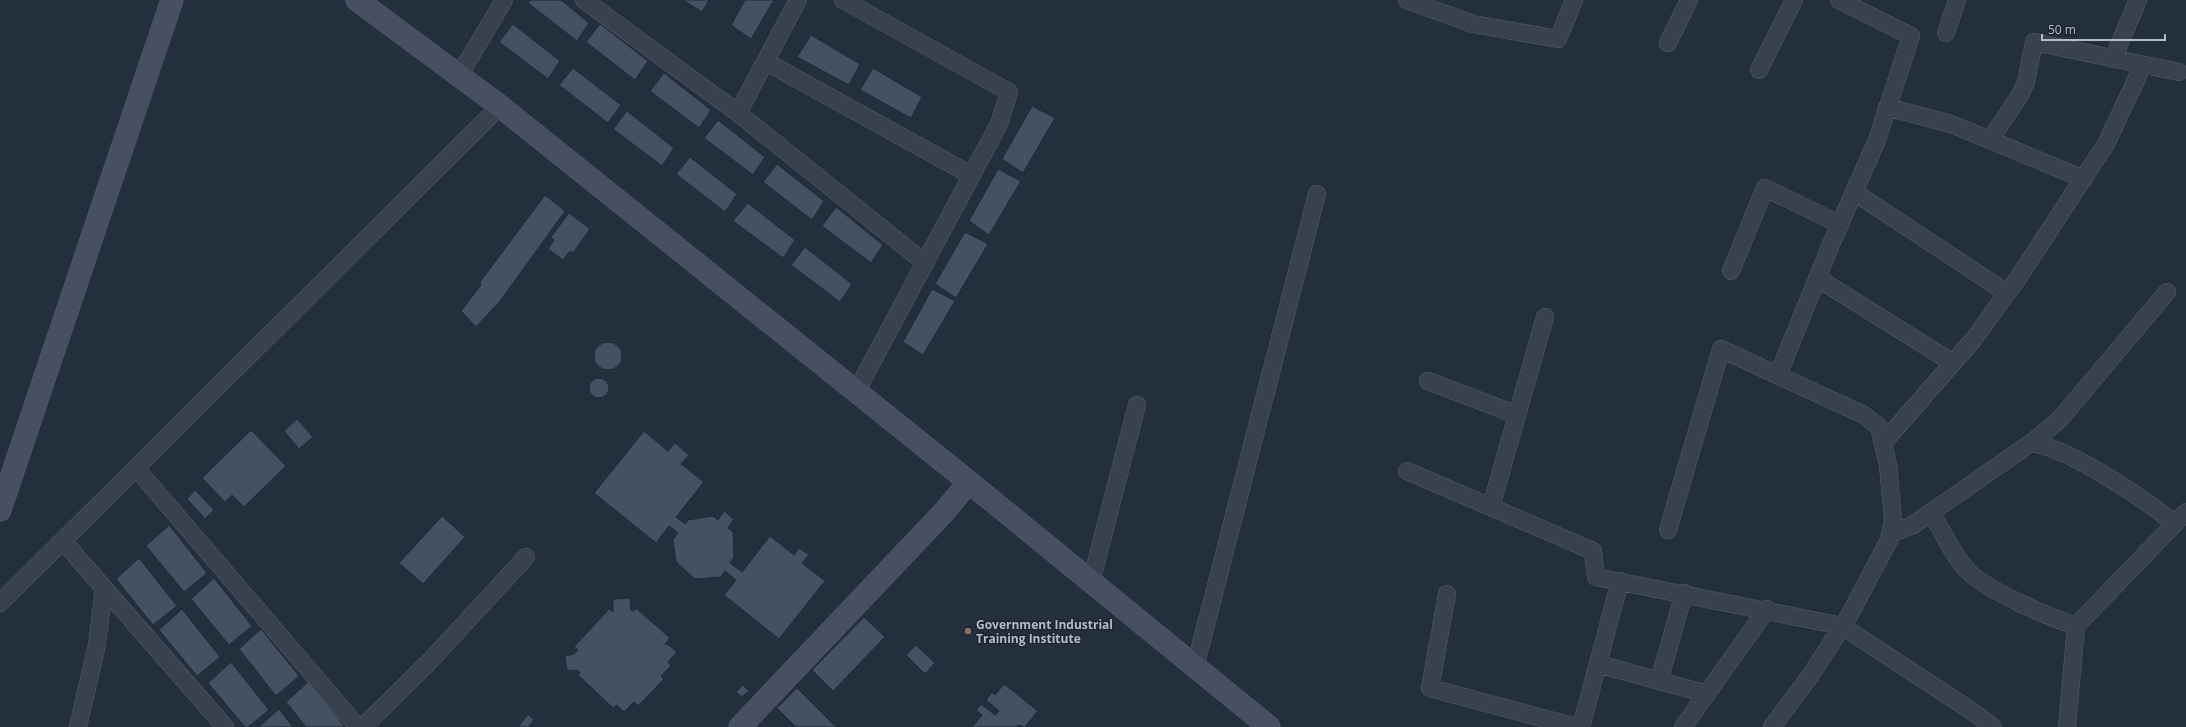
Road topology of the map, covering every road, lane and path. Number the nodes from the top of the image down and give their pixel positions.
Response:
1 (172, 0) edge
2 (357, 0) edge
3 (504, 0) edge
4 (584, 0) edge
5 (798, 0) edge
6 (842, 0) edge
7 (1407, 0) edge
8 (1574, 0) edge
9 (1689, 0) edge
10 (1794, 0) edge
11 (1840, 0) edge
12 (1957, 0) edge
13 (2138, 0) edge
14 (1946, 33) dead end
15 (1668, 43) dead end
16 (2113, 59) junction
17 (766, 62) junction
18 (2143, 65) junction
19 (1760, 70) dead end
20 (2179, 72) dead end
21 (459, 76) junction
22 (500, 106) junction
23 (1888, 107) junction
24 (738, 113) junction
25 (1990, 140) junction
26 (971, 175) junction
27 (2084, 179) junction
28 (1854, 192) junction
29 (1317, 194) dead end
30 (1839, 224) junction
31 (924, 263) junction
32 (1731, 271) dead end
33 (1817, 278) junction
34 (2167, 292) dead end
35 (2007, 293) junction
36 (1545, 317) dead end
37 (1952, 363) junction
38 (1778, 375) junction
39 (1428, 381) dead end
40 (856, 392) junction
41 (1137, 405) dead end
42 (1517, 415) junction
43 (1882, 443) junction
44 (2031, 443) junction
45 (136, 468) junction
46 (1407, 471) dead end
47 (969, 482) junction
48 (1491, 507) junction
49 (0, 510) edge
50 (1931, 512) junction
51 (2186, 512) edge
52 (2174, 523) junction
53 (1668, 530) dead end
54 (1890, 534) junction
55 (63, 541) junction
56 (526, 557) dead end
57 (1620, 581) junction
58 (1091, 582) junction
59 (104, 588) junction
60 (1684, 593) junction
61 (1447, 594) dead end
62 (0, 603) edge
63 (1767, 610) junction
64 (1842, 626) junction
65 (2076, 626) junction
66 (1598, 664) junction
67 (1195, 667) junction
68 (1660, 681) junction
69 (1707, 694) junction
70 (1773, 726) edge
71 (78, 727) edge
72 (225, 727) edge
73 (358, 727) edge
74 (363, 727) edge
75 (740, 727) edge
76 (1269, 727) edge
77 (1576, 727) edge
78 (1581, 727) edge
79 (1683, 727) edge
80 (1993, 727) edge
81 (2067, 727) edge

1 - 49 main road
2 - 21 main road
3 - 21 street
4 - 24 street
5 - 17 street
6 - 26 street
7 - 8 street
9 - 15 street
10 - 19 street
11 - 23 street
12 - 14 street
13 - 16 street
16 - 18 street
16 - 25 street
17 - 24 street
17 - 26 street
18 - 20 street
18 - 27 street
21 - 22 main road
22 - 40 main road
22 - 45 street
23 - 25 street
23 - 28 street
24 - 31 street
25 - 27 street
26 - 31 street
27 - 35 street
28 - 30 street
28 - 35 street
29 - 67 street
30 - 32 street
30 - 33 street
31 - 40 street
33 - 37 street
33 - 38 street
34 - 44 street
35 - 37 street
36 - 42 street
37 - 43 street
38 - 43 street
38 - 53 street
39 - 42 street
40 - 47 main road
41 - 58 street
42 - 48 street
43 - 54 street
44 - 50 street
44 - 52 street
45 - 55 street
45 - 73 street
46 - 48 street
47 - 58 main road
47 - 75 main road
48 - 57 street
50 - 54 street
50 - 65 street
51 - 52 street
52 - 65 street
54 - 64 street
55 - 59 street
55 - 62 street
56 - 74 street
57 - 60 street
57 - 66 street
58 - 67 main road
59 - 71 street
59 - 72 street
60 - 63 street
60 - 68 street
61 - 77 street
63 - 64 street
63 - 69 street
64 - 70 street
64 - 80 street
65 - 81 street
66 - 68 street
66 - 78 street
67 - 76 main road
68 - 69 street
69 - 79 street

